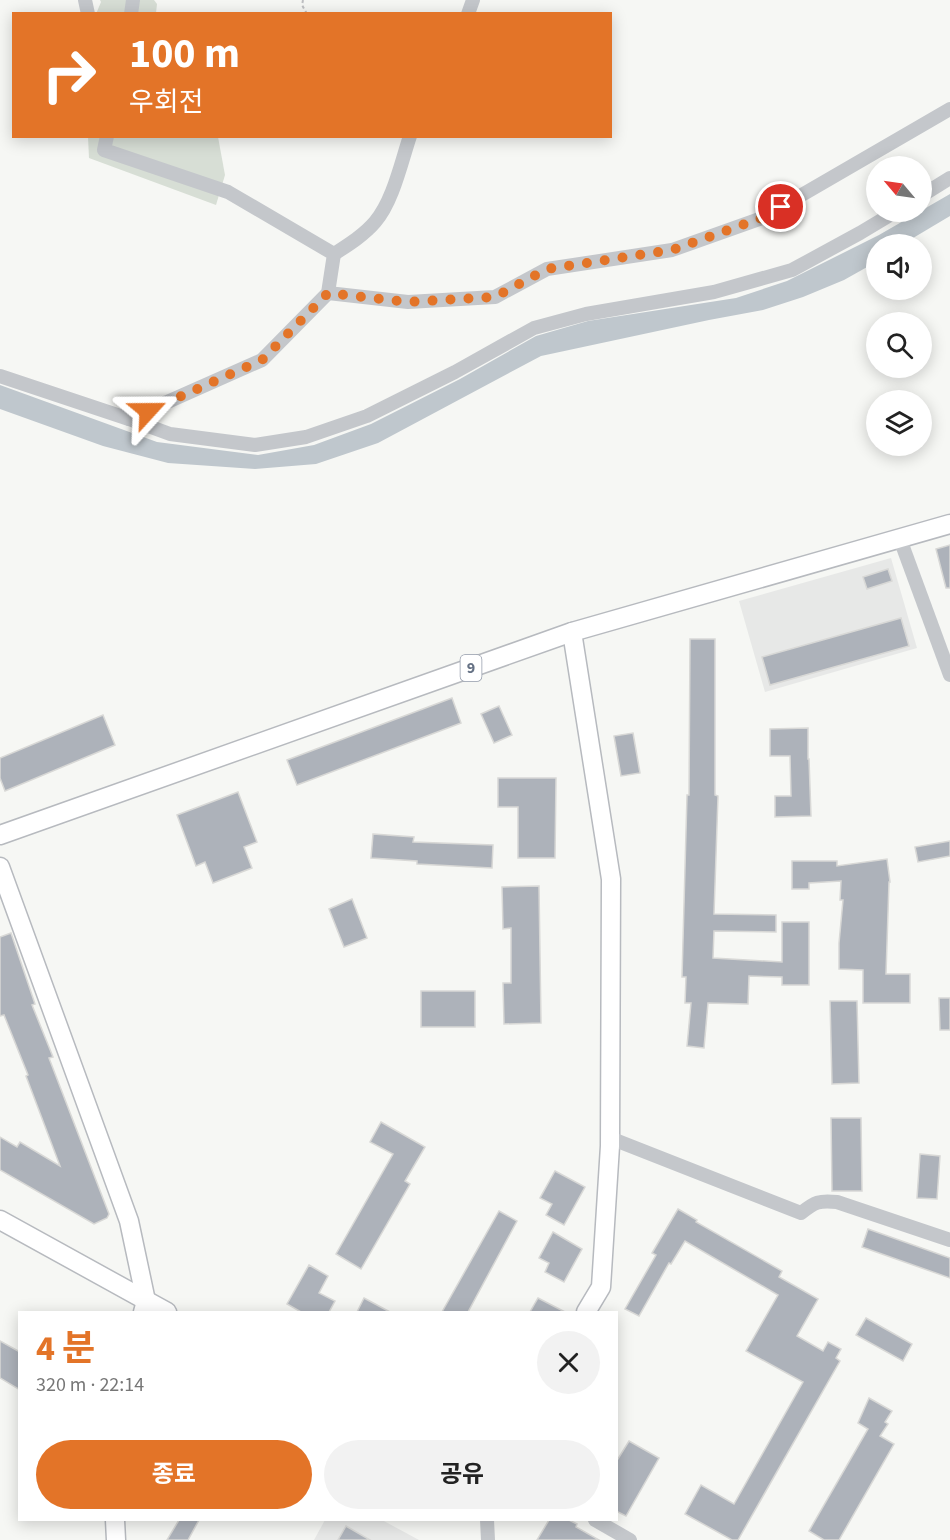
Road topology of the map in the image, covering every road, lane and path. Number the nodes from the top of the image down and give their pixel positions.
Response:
1 (950, 110) edge
2 (107, 138) edge
3 (409, 138) edge
4 (950, 178) edge
5 (932, 189) edge
6 (878, 222) edge
7 (334, 254) junction
8 (328, 293) junction
9 (0, 376) edge
10 (129, 419) junction
11 (950, 524) edge
12 (900, 539) junction
13 (572, 632) junction
14 (946, 653) edge
15 (950, 675) edge
16 (0, 835) edge
17 (0, 867) edge
18 (610, 1138) junction
19 (0, 1220) edge
20 (950, 1239) edge
21 (145, 1307) edge
22 (163, 1311) edge
23 (587, 1311) edge
24 (115, 1521) edge
25 (487, 1521) edge
26 (597, 1521) edge
27 (116, 1540) edge
28 (488, 1540) edge
29 (630, 1540) edge

1 - 8 street
2 - 7 street
3 - 7 street
4 - 5 street
6 - 10 street
7 - 8 street
8 - 10 street
9 - 10 street
11 - 12 main road, 9
12 - 13 main road, 9
12 - 14 street
13 - 16 main road, 9
13 - 18 main road
14 - 15 street
17 - 21 main road
18 - 20 street
18 - 23 main road
19 - 21 main road
21 - 22 main road
24 - 27 main road
25 - 28 street
26 - 29 street

